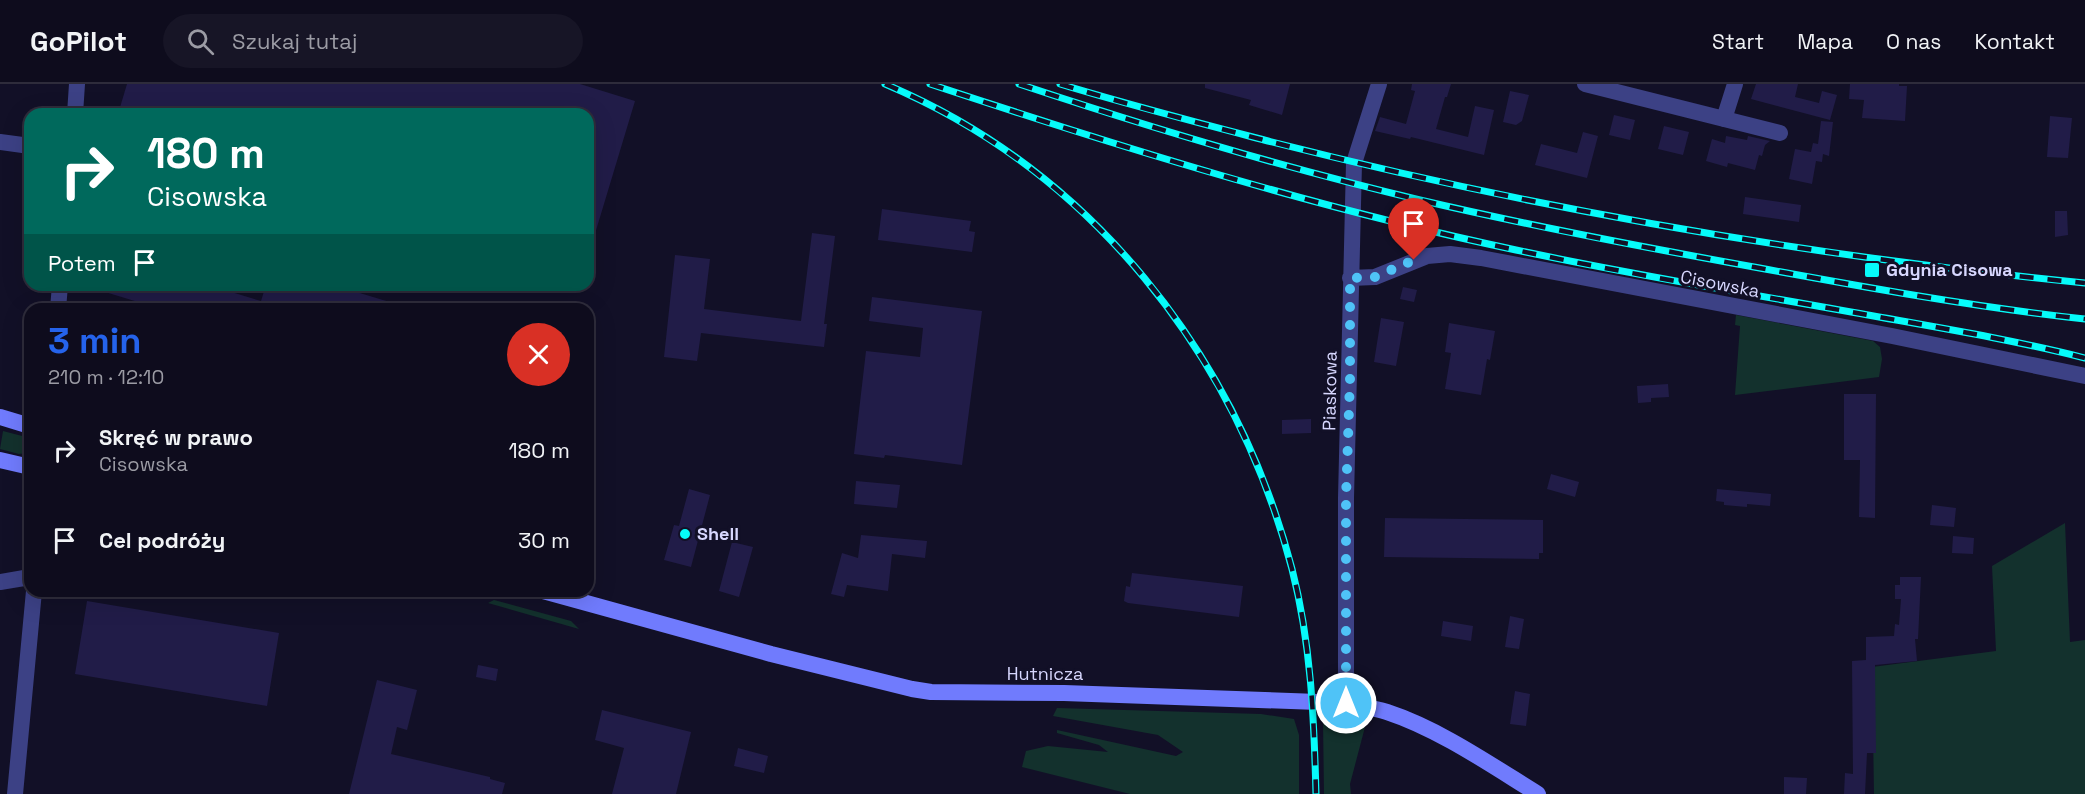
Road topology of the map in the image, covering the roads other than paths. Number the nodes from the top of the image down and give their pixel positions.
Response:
1 (77, 84) edge
2 (1379, 84) edge
3 (1585, 84) edge
4 (1735, 84) edge
5 (75, 108) edge
6 (1724, 119) junction
7 (1780, 133) dead end
8 (0, 142) edge
9 (24, 145) edge
10 (1350, 278) junction
11 (2085, 376) edge
12 (0, 417) edge
13 (24, 424) edge
14 (0, 460) edge
15 (24, 466) edge
16 (24, 579) edge
17 (0, 582) edge
18 (33, 597) edge
19 (565, 597) edge
20 (1346, 703) junction
21 (15, 794) edge
22 (1538, 794) edge

1 - 5 street
2 - 10 street, Piaskowa
3 - 6 street
4 - 6 street
6 - 7 street
8 - 9 street
10 - 11 street, Cisowska
10 - 20 street, Piaskowa
12 - 13 main road
14 - 15 main road
16 - 17 street
18 - 21 street
19 - 20 main road, Hutnicza
20 - 22 main road, Hutnicza

